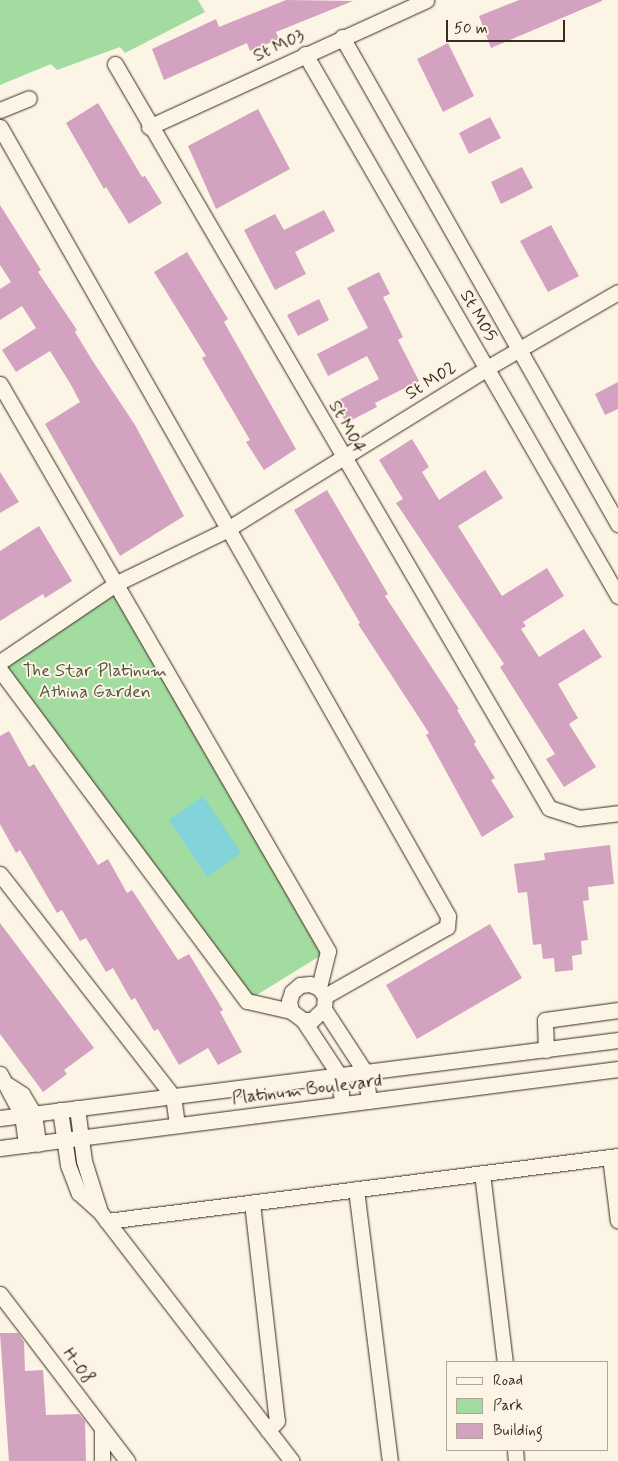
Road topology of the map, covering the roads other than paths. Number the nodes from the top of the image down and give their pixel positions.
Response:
1 (426, 0) edge
2 (342, 37) junction
3 (305, 54) junction
4 (114, 64) dead end
5 (29, 98) dead end
6 (0, 110) edge
7 (0, 127) edge
8 (149, 127) junction
9 (618, 292) edge
10 (520, 348) junction
11 (487, 368) junction
12 (0, 384) edge
13 (343, 457) junction
14 (618, 524) edge
15 (226, 530) junction
16 (117, 583) junction
17 (618, 596) edge
18 (0, 662) edge
19 (0, 670) edge
20 (618, 813) edge
21 (0, 874) edge
22 (323, 998) junction
23 (618, 1010) edge
24 (297, 1016) junction
25 (618, 1040) edge
26 (546, 1050) junction
27 (618, 1068) edge
28 (365, 1072) junction
29 (338, 1076) junction
30 (4, 1080) edge
31 (169, 1097) junction
32 (369, 1101) junction
33 (342, 1104) junction
34 (77, 1108) junction
35 (60, 1110) junction
36 (28, 1114) junction
37 (0, 1118) edge
38 (172, 1126) junction
39 (80, 1138) junction
40 (64, 1140) junction
41 (32, 1144) junction
42 (0, 1148) edge
43 (614, 1156) edge
44 (482, 1173) junction
45 (356, 1189) junction
46 (252, 1202) junction
47 (104, 1216) junction
48 (618, 1221) edge
49 (0, 1294) edge
50 (505, 1361) edge
51 (102, 1429) junction
52 (268, 1430) junction
53 (102, 1461) edge
54 (127, 1461) edge
55 (292, 1461) edge
56 (390, 1461) edge

1 - 2 street, St M03
2 - 3 street, St M03
2 - 10 street, St M05
3 - 8 street, St M03
3 - 11 street, St M05
4 - 8 street, St M04
5 - 6 street
7 - 15 street
8 - 13 street, St M04
9 - 10 street, St M02
10 - 11 street, St M02
10 - 14 street, St M05
11 - 13 street, St M02
11 - 17 street, St M05
12 - 16 street
13 - 15 street, St M02
13 - 20 street, St M04
15 - 16 street, St M02
15 - 22 street
16 - 18 street, St M02
16 - 22 street
19 - 24 street
21 - 31 street
22 - 24 street
22 - 24 street
22 - 28 street
23 - 26 street
24 - 29 street
25 - 26 street, Platinum Boulevard
26 - 28 street, Platinum Boulevard
27 - 32 street, Platinum Boulevard
28 - 29 street, Platinum Boulevard
28 - 32 street
29 - 31 street, Platinum Boulevard
29 - 33 street
30 - 36 street
31 - 34 street, Platinum Boulevard
31 - 38 street
32 - 33 street, Platinum Boulevard
33 - 38 street, Platinum Boulevard
34 - 35 street, Platinum Boulevard
34 - 39 street
35 - 36 street, Platinum Boulevard
35 - 40 street
36 - 37 street, Platinum Boulevard
36 - 41 street
38 - 39 street, Platinum Boulevard
39 - 40 street, Platinum Boulevard
39 - 47 street
40 - 41 street, Platinum Boulevard
40 - 47 street
41 - 42 street, Platinum Boulevard
43 - 44 street
43 - 48 street
44 - 45 street
44 - 50 street
45 - 46 street
45 - 56 street
46 - 47 street
46 - 52 street
47 - 52 street
49 - 51 street, H-08
51 - 53 street
51 - 54 street, H-08
52 - 55 street

